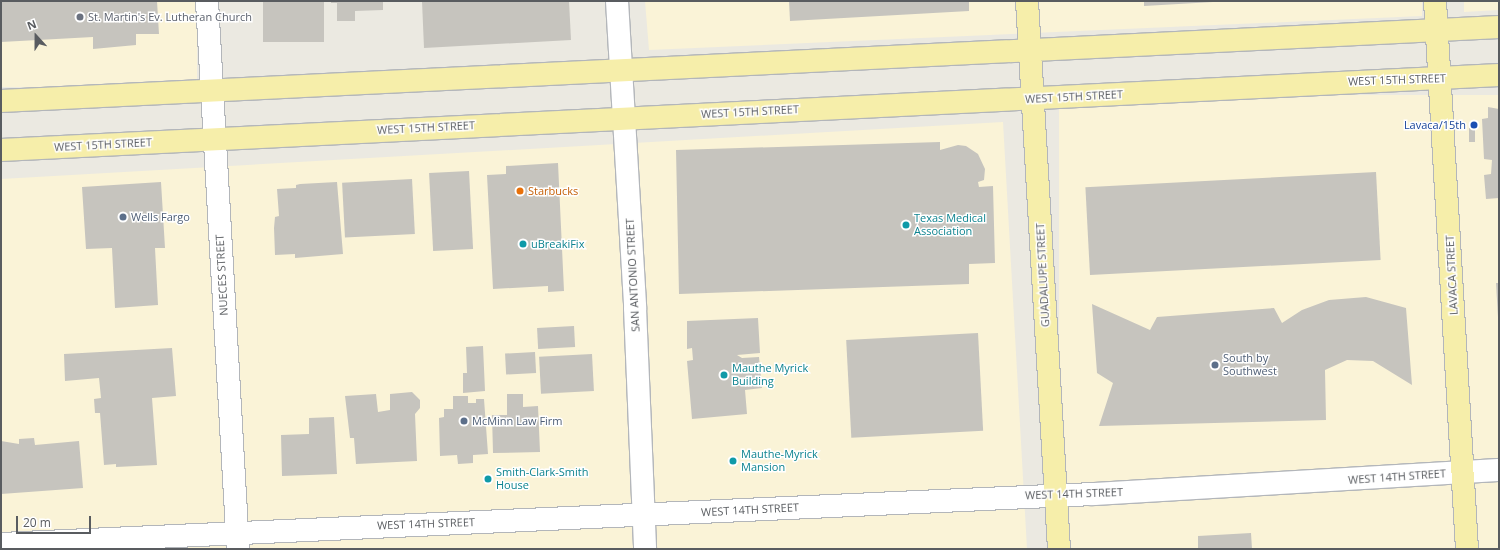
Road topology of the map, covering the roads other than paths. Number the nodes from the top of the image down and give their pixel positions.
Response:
1 (207, 1) edge
2 (617, 1) edge
3 (1027, 1) edge
4 (1435, 1) edge
5 (1499, 27) edge
6 (1437, 30) junction
7 (1030, 49) junction
8 (622, 71) junction
9 (1499, 74) edge
10 (1440, 79) junction
11 (212, 90) junction
12 (1033, 99) junction
13 (1, 100) edge
14 (625, 118) junction
15 (214, 139) junction
16 (1, 150) edge
17 (1499, 470) edge
18 (1463, 473) junction
19 (1055, 496) junction
20 (642, 515) junction
21 (237, 540) edge
22 (1, 544) edge
23 (645, 549) edge
24 (1058, 549) edge
25 (1467, 549) edge

1 - 11 street, NUECES STREET
2 - 8 street, SAN ANTONIO STREET
3 - 7 main road, GUADALUPE STREET
4 - 6 main road, LAVACA STREET
5 - 6 main road
6 - 7 main road
6 - 10 main road, LAVACA STREET
7 - 8 main road
7 - 12 main road, GUADALUPE STREET
8 - 11 main road
8 - 14 street, SAN ANTONIO STREET
9 - 10 main road, WEST 15TH STREET
10 - 12 main road, WEST 15TH STREET
10 - 18 main road, LAVACA STREET
11 - 13 main road
11 - 15 street, NUECES STREET
12 - 14 main road, WEST 15TH STREET
12 - 19 main road, GUADALUPE STREET
14 - 15 main road, WEST 15TH STREET
14 - 20 street, SAN ANTONIO STREET
15 - 16 main road, WEST 15TH STREET
15 - 21 street, NUECES STREET
17 - 18 street, WEST 14TH STREET
18 - 19 street, WEST 14TH STREET
18 - 25 main road, LAVACA STREET
19 - 20 street, WEST 14TH STREET
19 - 24 main road, GUADALUPE STREET
20 - 21 street, WEST 14TH STREET
20 - 23 street, SAN ANTONIO STREET
21 - 22 street, WEST 14TH STREET

